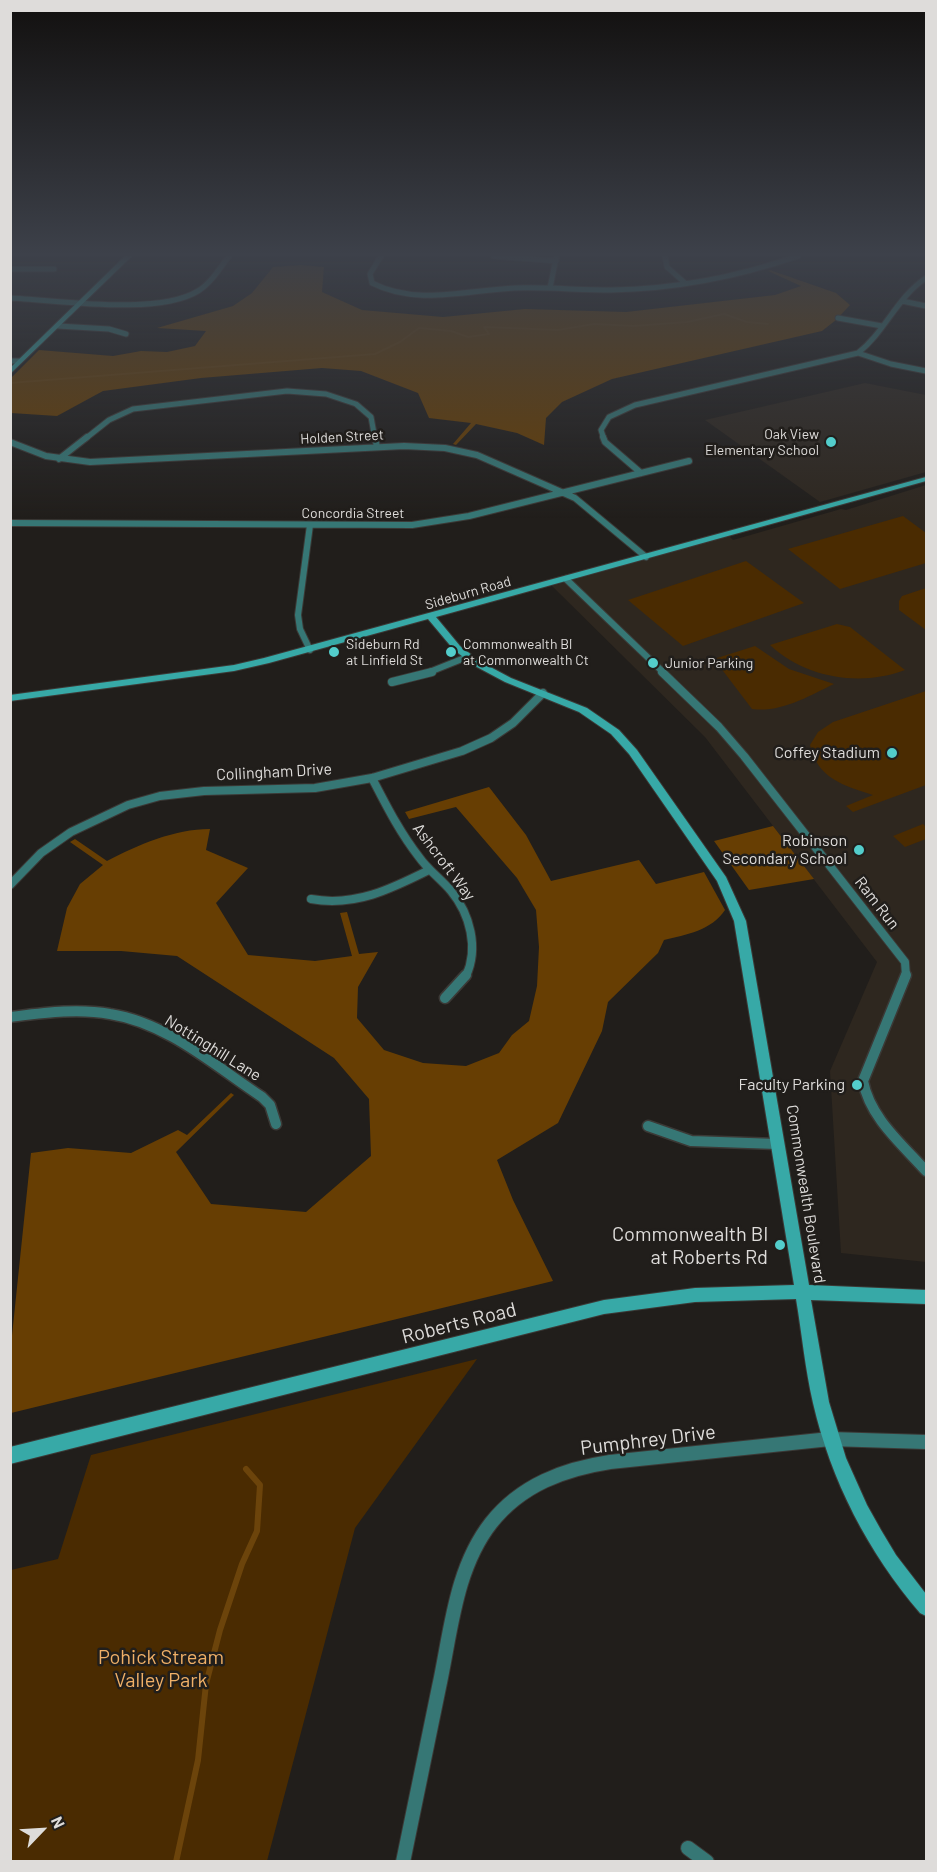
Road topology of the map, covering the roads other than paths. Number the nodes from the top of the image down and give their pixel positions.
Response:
1 (39, 343) edge
2 (869, 343) edge
3 (858, 353) junction
4 (10, 361) edge
5 (19, 361) junction
6 (927, 371) edge
7 (10, 372) edge
8 (10, 442) edge
9 (377, 447) junction
10 (59, 459) junction
11 (689, 460) dead end
12 (641, 472) junction
13 (927, 479) edge
14 (563, 492) junction
15 (10, 523) edge
16 (310, 525) junction
17 (646, 557) junction
18 (566, 579) junction
19 (431, 617) junction
20 (310, 650) junction
21 (467, 657) junction
22 (392, 682) dead end
23 (543, 693) junction
24 (10, 698) edge
25 (372, 778) junction
26 (429, 870) junction
27 (10, 885) edge
28 (311, 899) dead end
29 (445, 998) dead end
30 (10, 1017) edge
31 (276, 1124) dead end
32 (648, 1126) dead end
33 (777, 1144) junction
34 (927, 1171) edge
35 (802, 1292) junction
36 (927, 1297) edge
37 (830, 1439) junction
38 (927, 1442) edge
39 (10, 1456) edge
40 (927, 1607) edge
41 (688, 1848) dead end
42 (403, 1862) edge
43 (707, 1862) edge

1 - 5 street
2 - 3 street
3 - 6 street
3 - 12 street
4 - 5 street
5 - 7 street
8 - 10 street, Holden Street
9 - 10 street, Holden Street
9 - 10 street
9 - 14 street, Holden Street
11 - 12 street, Concordia Street
12 - 14 street, Concordia Street
13 - 17 street, Sideburn Road
14 - 16 street, Concordia Street
14 - 17 street, Holden Street
15 - 16 street, Concordia Street
16 - 20 street
17 - 18 street, Sideburn Road
18 - 19 street, Sideburn Road
18 - 34 street, Ram Run
19 - 20 street, Sideburn Road
19 - 21 street, Commonwealth Boulevard
20 - 24 street, Sideburn Road
21 - 22 street
21 - 23 street, Commonwealth Boulevard
23 - 25 street, Collingham Drive
23 - 33 street, Commonwealth Boulevard
25 - 26 street, Ashcroft Way
25 - 27 street, Collingham Drive
26 - 28 street
26 - 29 street, Ashcroft Way
30 - 31 street, Nottinghill Lane
32 - 33 street
33 - 35 street, Commonwealth Boulevard
35 - 36 street, Roberts Road
35 - 37 street, Commonwealth Boulevard
35 - 39 street, Roberts Road
37 - 38 street, Pumphrey Drive
37 - 40 street, Commonwealth Boulevard
37 - 42 street, Pumphrey Drive
41 - 43 street

